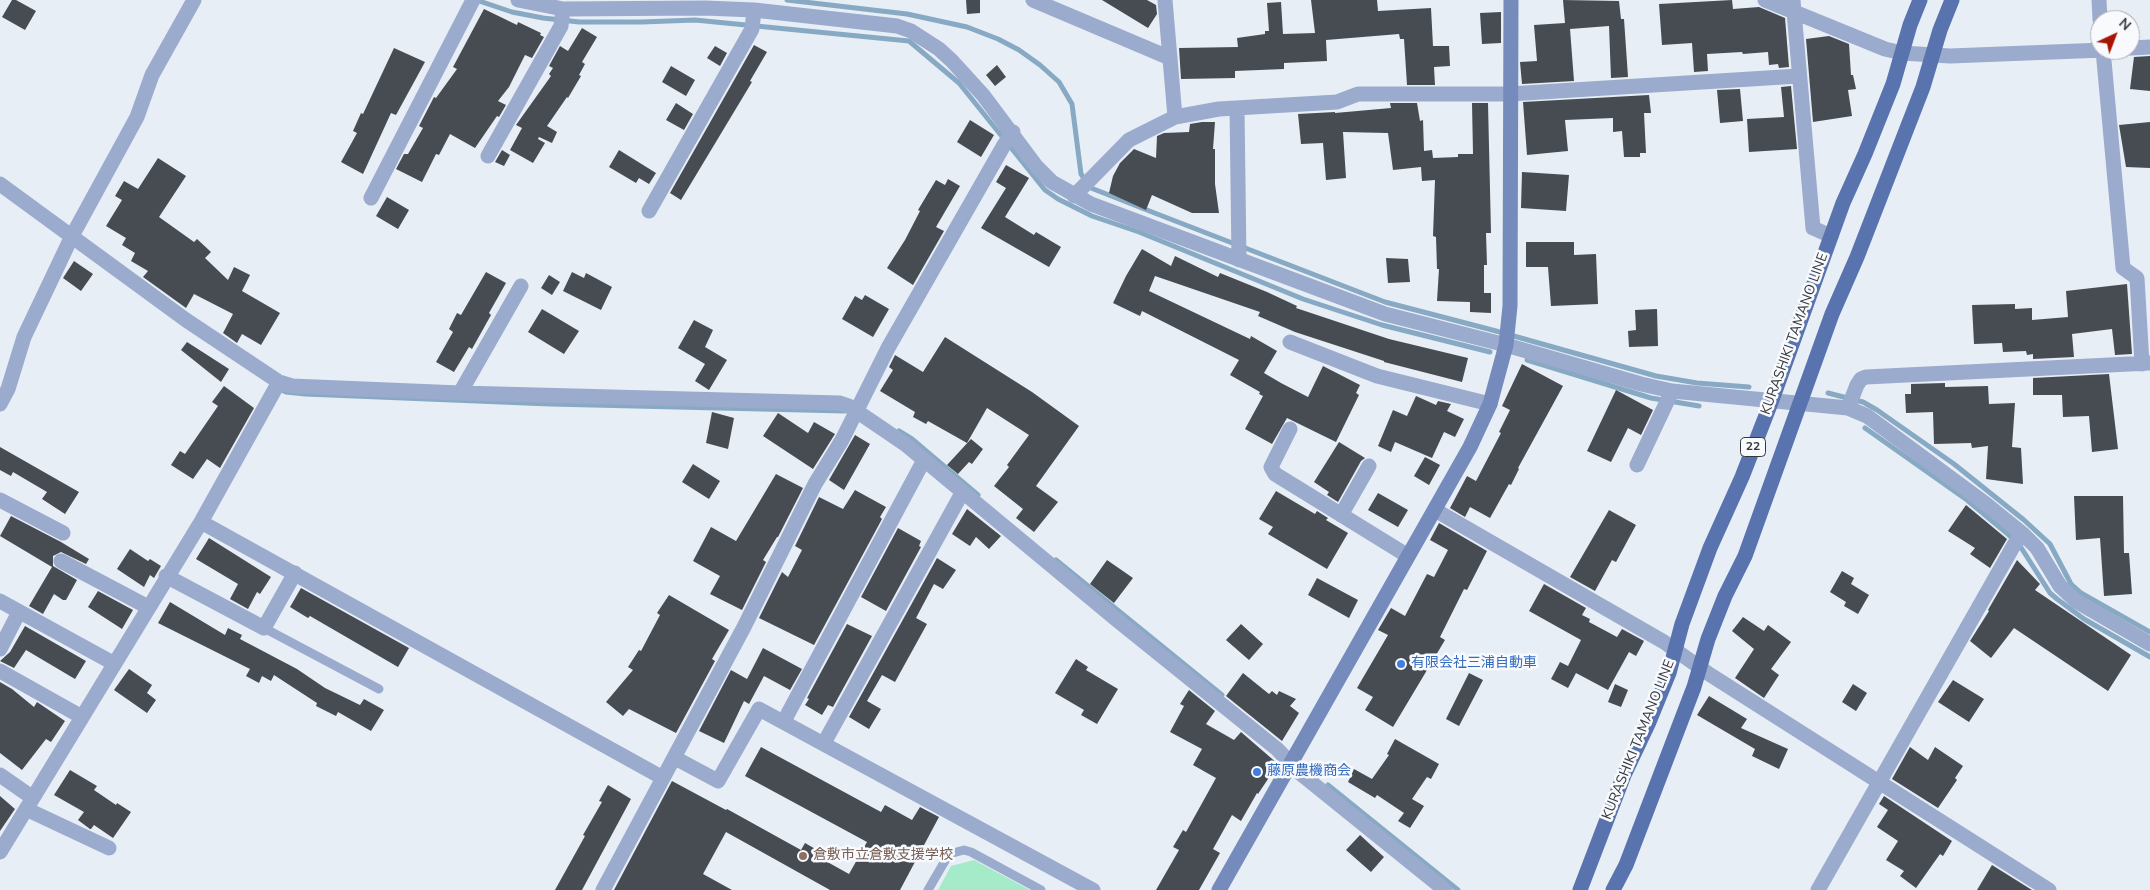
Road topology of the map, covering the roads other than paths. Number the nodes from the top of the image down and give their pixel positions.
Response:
1 (194, 0) edge
2 (518, 0) edge
3 (1033, 0) edge
4 (1165, 0) edge
5 (1511, 0) edge
6 (1765, 0) edge
7 (1920, 0) edge
8 (1952, 0) edge
9 (472, 2) edge
10 (1793, 6) edge
11 (562, 17) junction
12 (753, 19) junction
13 (2090, 50) edge
14 (1902, 53) junction
15 (1932, 56) junction
16 (1170, 58) junction
17 (2104, 60) edge
18 (1799, 76) junction
19 (1509, 94) junction
20 (1237, 108) junction
21 (1175, 117) junction
22 (1008, 139) junction
23 (488, 156) dead end
24 (0, 184) edge
25 (1082, 187) junction
26 (371, 198) dead end
27 (649, 211) dead end
28 (72, 236) junction
29 (1830, 236) junction
30 (1239, 251) junction
31 (521, 286) dead end
32 (1507, 337) junction
33 (1290, 342) dead end
34 (2146, 364) edge
35 (277, 386) junction
36 (460, 394) junction
37 (1668, 398) junction
38 (1772, 400) junction
39 (1851, 401) junction
40 (1801, 403) junction
41 (0, 404) edge
42 (1490, 404) junction
43 (856, 411) junction
44 (1290, 429) dead end
45 (924, 460) junction
46 (1637, 465) dead end
47 (1369, 466) dead end
48 (962, 493) junction
49 (0, 500) edge
50 (1435, 510) junction
51 (1341, 515) junction
52 (200, 522) junction
53 (63, 533) dead end
54 (2018, 540) junction
55 (1408, 556) junction
56 (60, 561) dead end
57 (295, 573) junction
58 (166, 576) junction
59 (0, 601) edge
60 (148, 607) junction
61 (19, 612) junction
62 (264, 628) junction
63 (2150, 644) edge
64 (0, 649) edge
65 (1675, 650) junction
66 (113, 663) junction
67 (1699, 668) junction
68 (0, 671) edge
69 (379, 689) dead end
70 (82, 718) junction
71 (784, 721) junction
72 (824, 743) junction
73 (675, 758) junction
74 (1291, 764) junction
75 (0, 775) edge
76 (663, 778) junction
77 (1880, 782) junction
78 (29, 804) junction
79 (109, 848) dead end
80 (0, 852) edge
81 (603, 890) edge
82 (928, 890) edge
83 (1041, 890) edge
84 (1093, 890) edge
85 (1218, 890) edge
86 (1445, 890) edge
87 (1580, 890) edge
88 (1613, 890) edge
89 (1818, 890) edge
90 (2049, 890) edge

1 - 28 street
2 - 11 street
3 - 16 street
4 - 16 street
5 - 19 street
6 - 10 street
7 - 14 main road, KURASHIKI TAMANO LINE / 22
8 - 15 main road, KURASHIKI TAMANO LINE / 22
9 - 26 street
10 - 14 street
10 - 18 street
11 - 12 street
11 - 23 street
12 - 22 street
12 - 27 street
13 - 15 street
14 - 15 street
14 - 29 main road, KURASHIKI TAMANO LINE / 22
15 - 40 main road, KURASHIKI TAMANO LINE / 22
16 - 21 street
17 - 34 street
18 - 19 street
18 - 29 street
19 - 20 street
19 - 32 street
20 - 21 street
20 - 30 street
21 - 25 street
22 - 25 street
22 - 43 street
24 - 28 street
25 - 30 street
28 - 35 street
28 - 41 street
29 - 38 main road, KURASHIKI TAMANO LINE / 22
30 - 32 street
31 - 36 street
32 - 37 street
32 - 42 street
33 - 42 street
34 - 39 street
35 - 36 street
35 - 52 street
36 - 43 street
37 - 38 street
37 - 46 street
38 - 40 street
38 - 65 main road, KURASHIKI TAMANO LINE / 22
39 - 40 street
39 - 54 street
40 - 67 main road, KURASHIKI TAMANO LINE / 22
42 - 50 street
43 - 45 street
43 - 73 street
44 - 51 street
45 - 48 street
45 - 71 street
47 - 51 street
48 - 72 street
48 - 74 street
49 - 53 street
50 - 55 street
50 - 65 street
51 - 55 street
52 - 57 street
52 - 58 street
54 - 63 street
54 - 77 street
55 - 74 street
56 - 60 street
57 - 62 street
57 - 76 street
58 - 60 street
58 - 62 street
59 - 61 street
60 - 66 street
61 - 64 street
61 - 66 street
62 - 69 lane
65 - 67 street
65 - 87 main road, KURASHIKI TAMANO LINE / 22
66 - 70 street
67 - 77 street
67 - 88 main road, KURASHIKI TAMANO LINE / 22
68 - 70 street
70 - 78 street
71 - 72 street
71 - 73 street
72 - 84 street
73 - 76 street
74 - 85 street
74 - 86 street
75 - 78 street
76 - 81 street
77 - 89 street
77 - 90 street
78 - 79 street
78 - 80 street
82 - 83 lane

